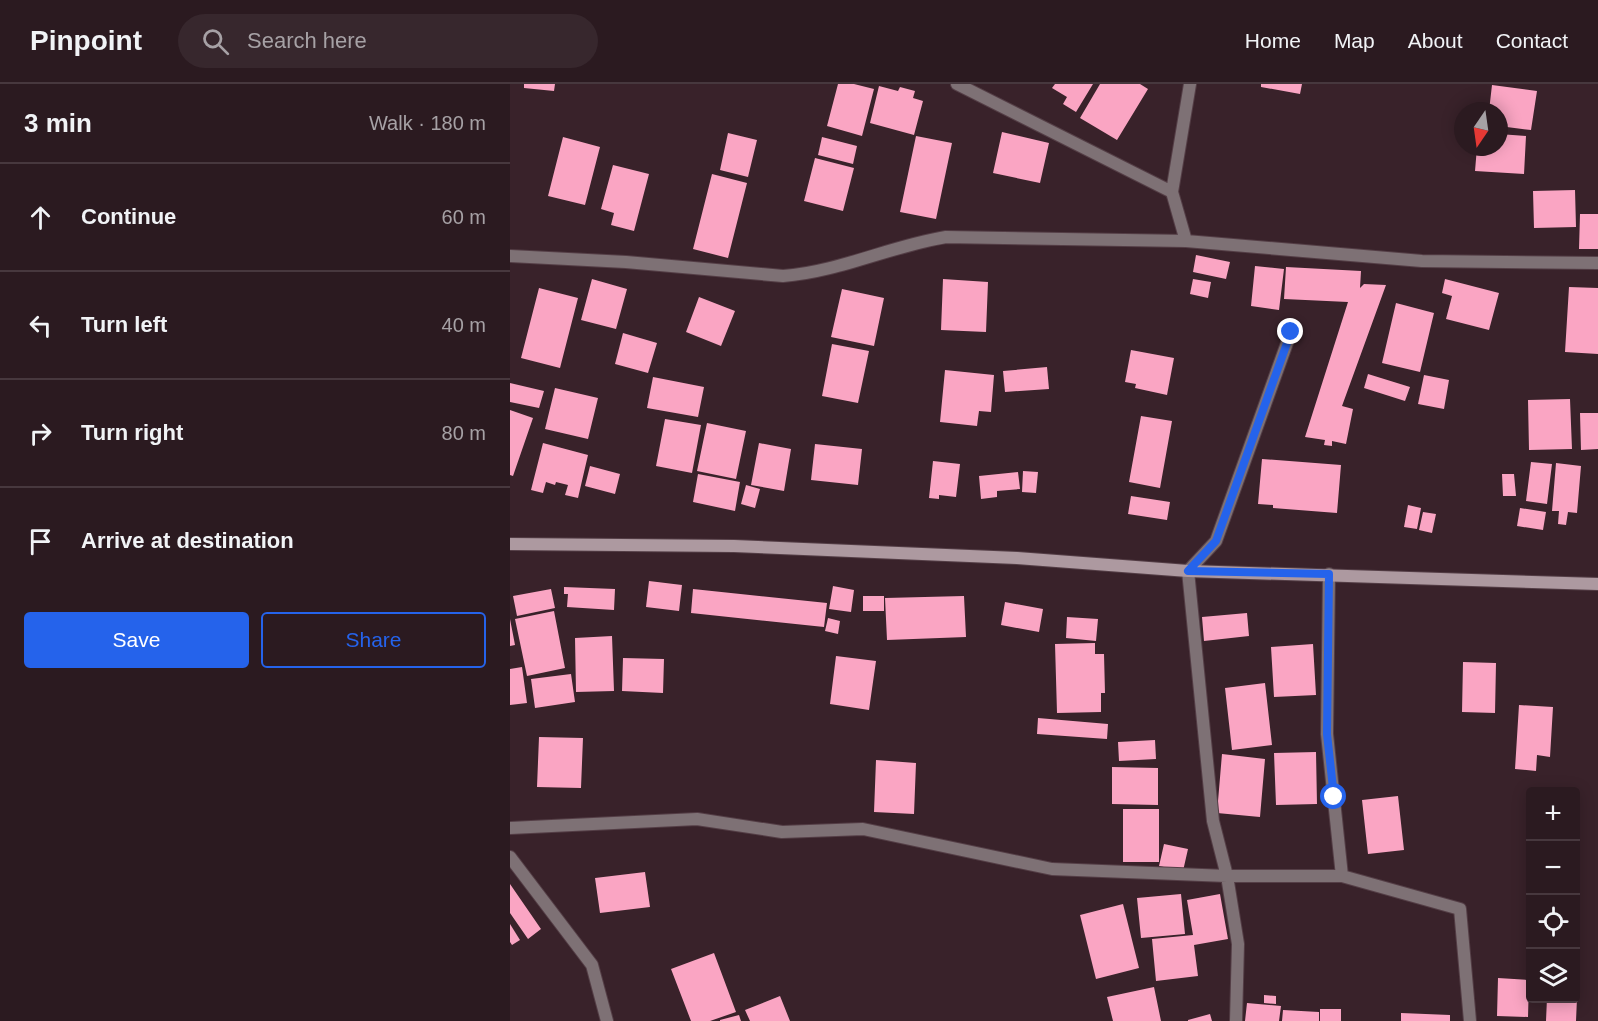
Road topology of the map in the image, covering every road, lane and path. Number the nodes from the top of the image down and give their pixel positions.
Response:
1 (957, 84) edge
2 (1190, 84) edge
3 (1172, 192) junction
4 (1186, 241) junction
5 (510, 256) edge
6 (1598, 262) edge
7 (1291, 332) dead end
8 (510, 544) edge
9 (1188, 571) junction
10 (1329, 574) junction
11 (1598, 584) edge
12 (510, 828) edge
13 (510, 857) edge
14 (1227, 876) junction
15 (1342, 876) junction
16 (607, 1021) edge
17 (1236, 1021) edge
18 (1470, 1021) edge

1 - 3 street
2 - 3 street
3 - 4 street
4 - 5 street
4 - 6 street
7 - 9 street
8 - 9 main road
9 - 10 main road
9 - 14 street
10 - 11 main road
10 - 15 street
12 - 14 street
13 - 16 street
14 - 15 street
14 - 17 street
15 - 18 street

